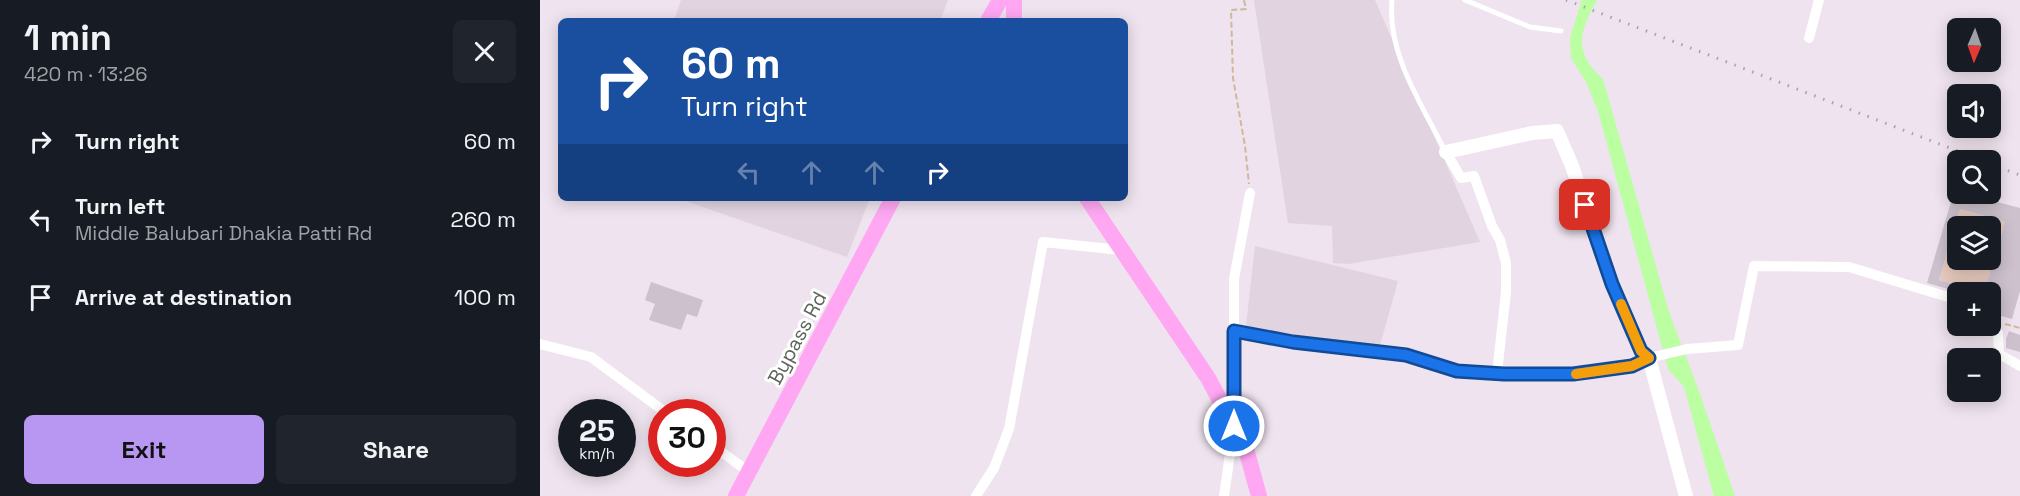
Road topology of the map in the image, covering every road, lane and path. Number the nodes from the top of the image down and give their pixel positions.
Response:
1 (1000, 0) edge
2 (1014, 0) edge
3 (1244, 0) edge
4 (1392, 0) edge
5 (1465, 0) edge
6 (1819, 0) edge
7 (990, 18) edge
8 (1014, 18) edge
9 (1561, 31) dead end
10 (1809, 38) dead end
11 (1446, 152) junction
12 (1250, 193) joint
13 (891, 201) edge
14 (1089, 201) edge
15 (1121, 250) junction
16 (1947, 297) edge
17 (1234, 331) junction
18 (1998, 336) edge
19 (540, 344) edge
20 (1649, 358) junction
21 (2020, 366) edge
22 (1497, 373) junction
23 (648, 399) edge
24 (1234, 426) junction
25 (726, 456) edge
26 (749, 472) junction
27 (736, 496) edge
28 (976, 496) edge
29 (1224, 496) edge
30 (1259, 496) edge
31 (1686, 496) edge

1 - 7 main road
2 - 8 main road
3 - 12 path
4 - 11 lane
5 - 9 lane
6 - 10 street
11 - 20 street
11 - 22 street
12 - 17 street
13 - 26 main road, Bypass Rd
14 - 15 main road
15 - 24 main road
15 - 28 street
16 - 20 street
17 - 22 street
17 - 24 street
18 - 21 street
19 - 23 street
20 - 22 street
20 - 31 street
24 - 29 street
24 - 30 main road
25 - 26 street
26 - 27 main road, Bypass Rd

